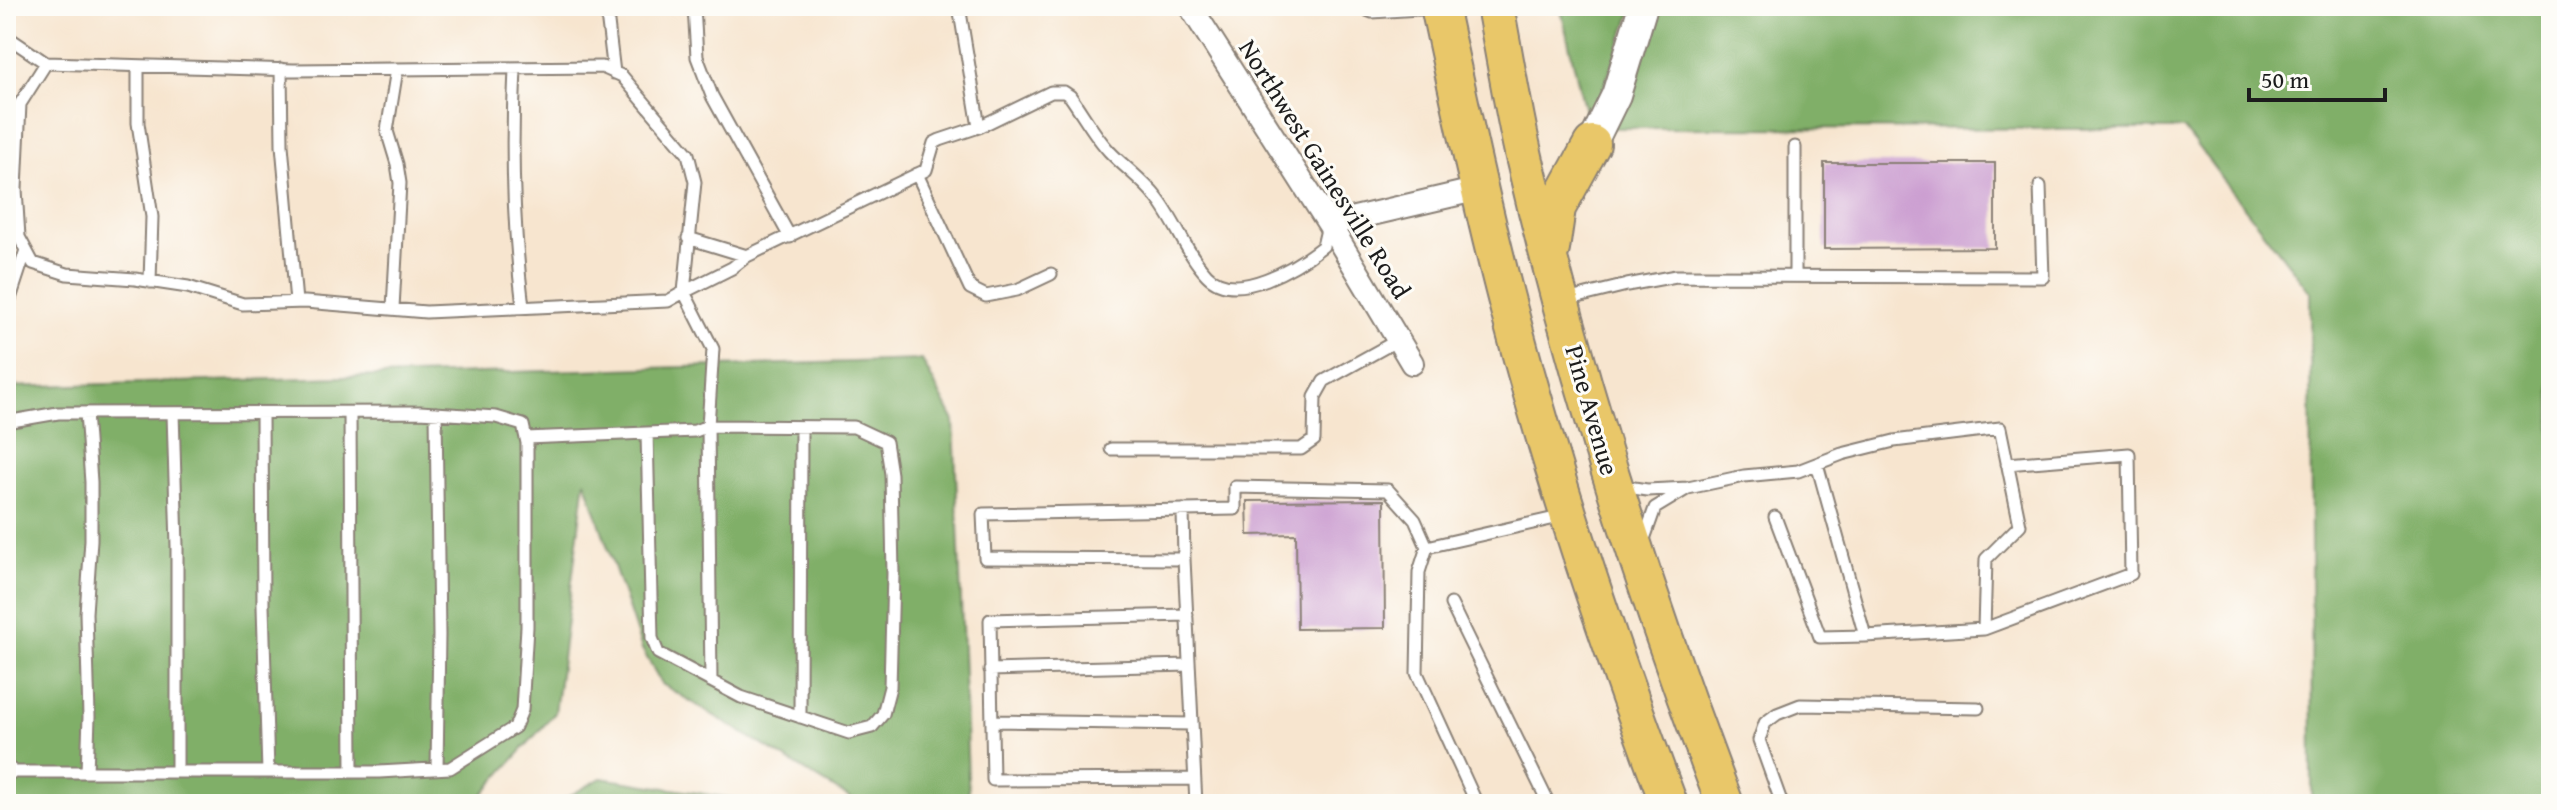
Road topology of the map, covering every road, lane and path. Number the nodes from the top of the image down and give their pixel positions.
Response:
1 (606, 6) edge
2 (694, 6) edge
3 (959, 6) edge
4 (1190, 6) edge
5 (1357, 6) edge
6 (1495, 6) edge
7 (1643, 6) edge
8 (1439, 7) edge
9 (6, 36) edge
10 (46, 63) junction
11 (138, 66) junction
12 (515, 68) junction
13 (281, 69) junction
14 (397, 69) junction
15 (614, 73) junction
16 (979, 127) junction
17 (1592, 144) junction
18 (1795, 147) dead end
19 (1524, 158) junction
20 (917, 174) junction
21 (2040, 186) dead end
22 (1479, 189) junction
23 (1329, 224) junction
24 (790, 237) junction
25 (688, 238) junction
26 (26, 250) junction
27 (747, 256) junction
28 (1549, 258) junction
29 (1051, 274) dead end
30 (1795, 276) junction
31 (150, 282) junction
32 (684, 292) junction
33 (1561, 301) junction
34 (296, 302) junction
35 (523, 307) junction
36 (393, 308) junction
37 (6, 311) edge
38 (1513, 326) junction
39 (1398, 340) junction
40 (1412, 363) dead end
41 (86, 413) junction
42 (173, 413) junction
43 (262, 413) junction
44 (350, 413) junction
45 (436, 413) junction
46 (6, 422) edge
47 (708, 426) junction
48 (801, 427) junction
49 (647, 433) junction
50 (526, 438) junction
51 (1111, 449) dead end
52 (1817, 464) junction
53 (2007, 464) junction
54 (1614, 485) junction
55 (1688, 488) junction
56 (1183, 510) junction
57 (1568, 515) junction
58 (1775, 517) dead end
59 (1427, 547) junction
60 (1184, 559) junction
61 (1640, 567) junction
62 (1451, 604) dead end
63 (1187, 615) junction
64 (1984, 629) junction
65 (1865, 636) junction
66 (1189, 665) junction
67 (990, 670) junction
68 (711, 681) junction
69 (1978, 708) dead end
70 (800, 717) junction
71 (992, 721) junction
72 (1192, 724) junction
73 (6, 765) edge
74 (437, 768) junction
75 (1712, 771) junction
76 (87, 772) junction
77 (177, 772) junction
78 (268, 772) junction
79 (352, 772) junction
80 (1194, 779) junction
81 (1196, 804) edge
82 (1477, 804) edge
83 (1549, 804) edge
84 (1669, 804) edge
85 (1725, 804) edge
86 (1782, 804) edge

1 - 15 lane
2 - 24 lane
3 - 16 lane
4 - 23 street, Northwest Gainesville Road
5 - 8 lane
6 - 19 highway, Pine Avenue
7 - 17 street
8 - 22 highway, Pine Avenue
9 - 10 lane
10 - 11 lane
10 - 26 lane
11 - 13 lane
11 - 31 lane
12 - 14 lane
12 - 15 lane
12 - 35 lane
13 - 14 lane
13 - 34 lane
14 - 36 lane
15 - 25 lane
16 - 20 lane
16 - 23 lane
17 - 19 highway
17 - 28 highway
18 - 30 lane
19 - 28 highway, Pine Avenue
20 - 24 lane
20 - 29 lane
21 - 30 lane
22 - 23 street
22 - 28 highway
22 - 38 highway, Pine Avenue
23 - 39 street, Northwest Gainesville Road
24 - 27 lane
25 - 27 lane
25 - 32 lane
26 - 31 lane
26 - 37 lane
27 - 32 lane
28 - 33 highway, Pine Avenue
30 - 33 lane
31 - 34 lane
32 - 35 lane
32 - 47 lane
33 - 54 highway, Pine Avenue
34 - 36 lane
35 - 36 lane
38 - 54 highway
38 - 57 highway, Pine Avenue
39 - 40 street, Northwest Gainesville Road
39 - 51 lane
41 - 42 lane
41 - 46 lane
41 - 76 lane
42 - 43 lane
42 - 77 lane
43 - 44 lane
43 - 78 lane
44 - 45 lane
44 - 79 lane
45 - 50 lane
45 - 74 lane
47 - 48 lane
47 - 49 lane
47 - 68 lane
48 - 70 lane
48 - 70 lane
49 - 50 lane
49 - 68 lane
50 - 74 lane
52 - 53 lane
52 - 55 lane
52 - 65 lane
53 - 64 lane
53 - 64 lane
54 - 55 lane
54 - 61 highway, Pine Avenue
55 - 61 lane
56 - 59 lane
56 - 60 lane
56 - 60 lane
57 - 59 lane
57 - 75 highway
57 - 84 highway, Pine Avenue
58 - 65 lane
59 - 82 lane
60 - 63 lane
61 - 75 highway, Pine Avenue
62 - 83 lane
63 - 66 lane
63 - 67 lane
64 - 65 lane
66 - 67 lane
66 - 72 lane
67 - 71 lane
68 - 70 lane
69 - 86 lane
71 - 72 lane
71 - 80 lane
72 - 80 lane
73 - 76 lane
74 - 79 lane
75 - 85 highway, Pine Avenue
76 - 77 lane
77 - 78 lane
78 - 79 lane
80 - 81 lane

